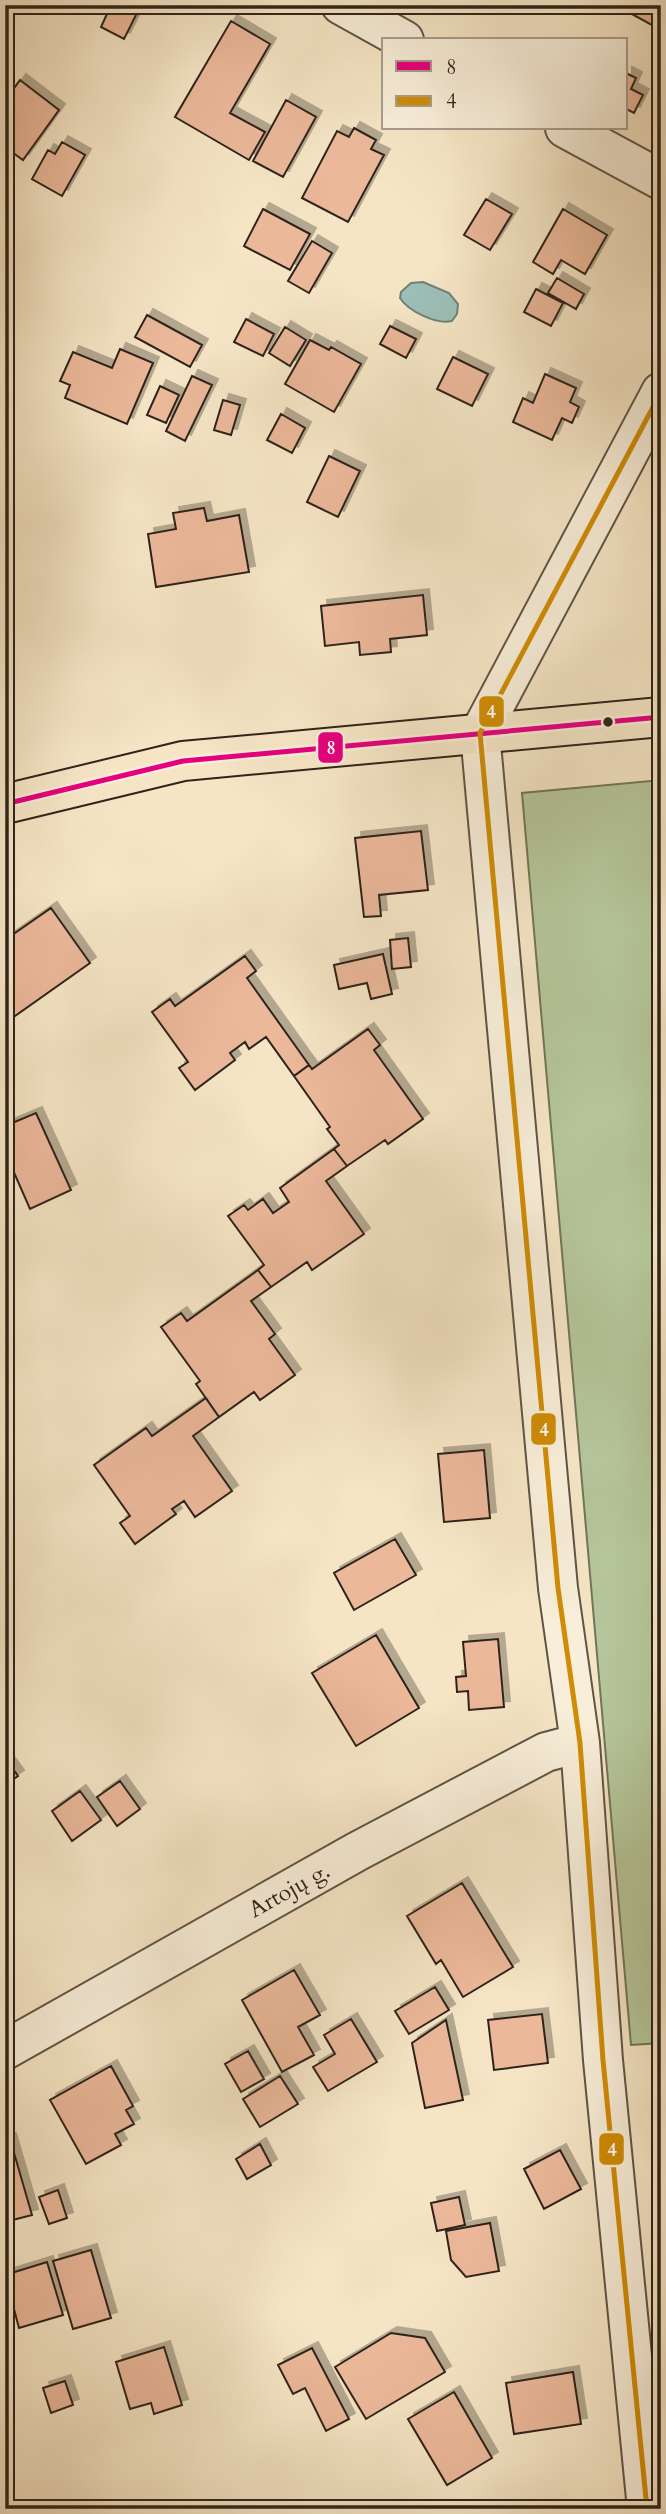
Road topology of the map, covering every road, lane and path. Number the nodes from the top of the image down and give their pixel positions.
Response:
1 (341, 5) edge
2 (400, 38) edge
3 (569, 130) edge
4 (661, 180) edge
5 (661, 392) edge
6 (661, 717) edge
7 (480, 733) junction
8 (5, 804) edge
9 (579, 1743) junction
10 (5, 2050) edge
11 (647, 2509) edge

1 - 2 street
3 - 4 street
5 - 7 street
6 - 7 main road
7 - 8 main road
7 - 9 street
9 - 10 street, Artojų g.
9 - 11 street

